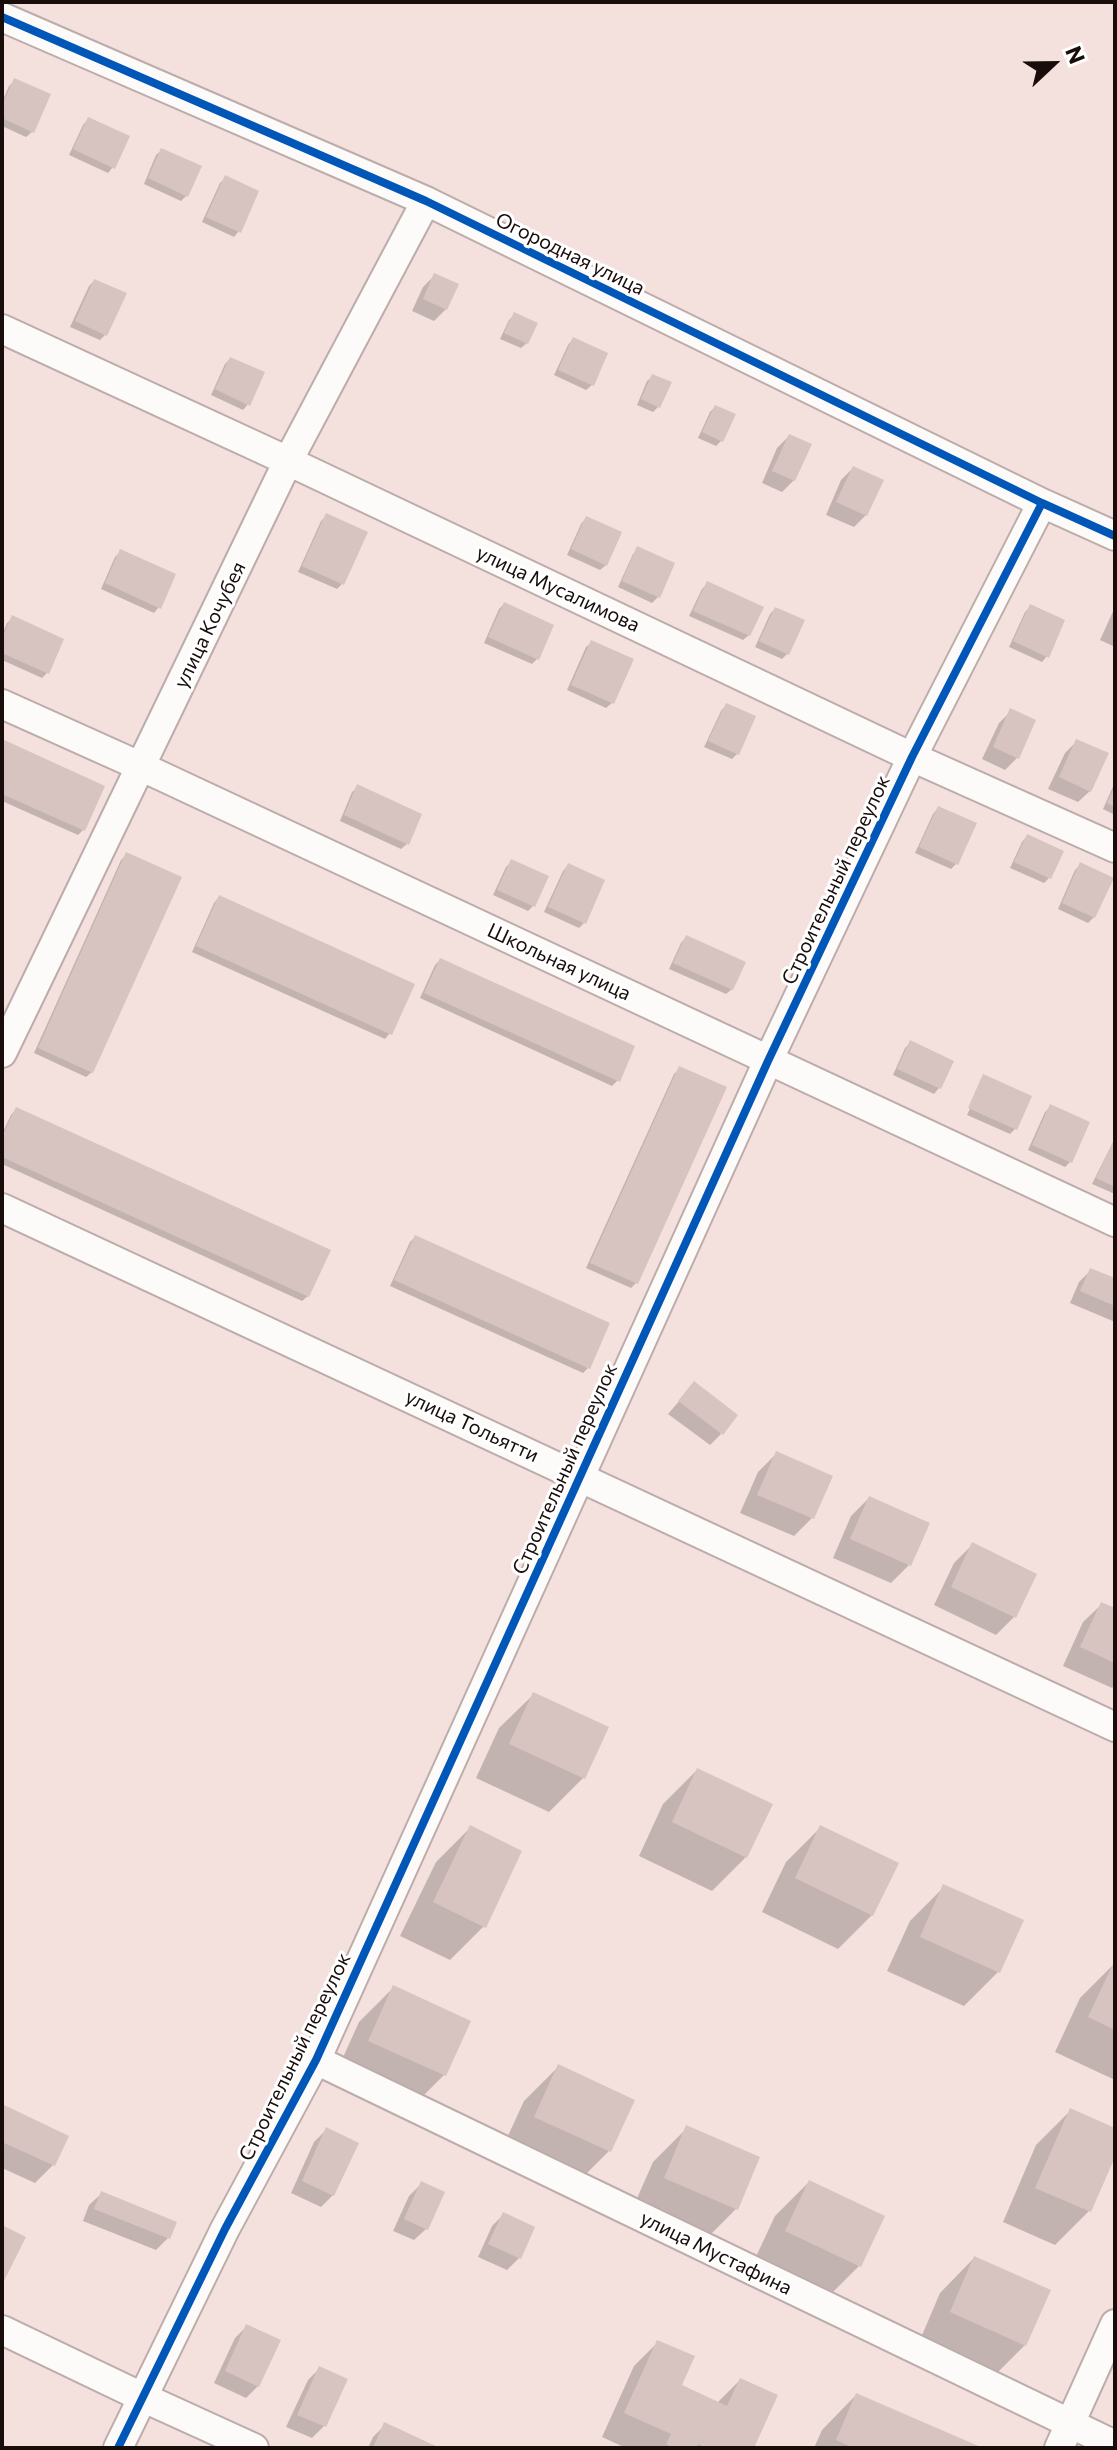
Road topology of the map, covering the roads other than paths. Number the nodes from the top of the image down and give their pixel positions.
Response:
1 (2, 17) edge
2 (426, 201) junction
3 (2, 329) edge
4 (288, 461) junction
5 (1042, 503) junction
6 (1115, 536) edge
7 (2, 704) edge
8 (912, 757) junction
9 (142, 767) junction
10 (1115, 848) edge
11 (2, 1053) edge
12 (768, 1061) junction
13 (2, 1208) edge
14 (1115, 1222) edge
15 (579, 1476) junction
16 (1115, 1727) edge
17 (316, 2060) junction
18 (1115, 2324) edge
19 (2, 2330) edge
20 (142, 2397) junction
21 (1064, 2436) edge
22 (1115, 2445) edge
23 (118, 2448) edge
24 (254, 2448) edge

1 - 2 street, Огородная улица
2 - 4 street, улица Кочубея
2 - 5 street, Огородная улица
3 - 4 street, улица Мусалимова
4 - 8 street, улица Мусалимова
4 - 9 street, улица Кочубея
5 - 6 street, Огородная улица
5 - 8 street, Строительный переулок
7 - 9 street, Школьная улица
8 - 10 street, улица Мусалимова
8 - 12 street, Строительный переулок
9 - 11 street, улица Кочубея
9 - 12 street, Школьная улица
12 - 14 street, Школьная улица
12 - 15 street, Строительный переулок
13 - 15 street, улица Тольятти
15 - 16 street, улица Тольятти
15 - 17 street, Строительный переулок
17 - 20 street, Строительный переулок
17 - 21 street, улица Мустафина
18 - 21 street
19 - 20 street
20 - 23 street, Строительный переулок
20 - 24 street
21 - 22 street, улица Мустафина

